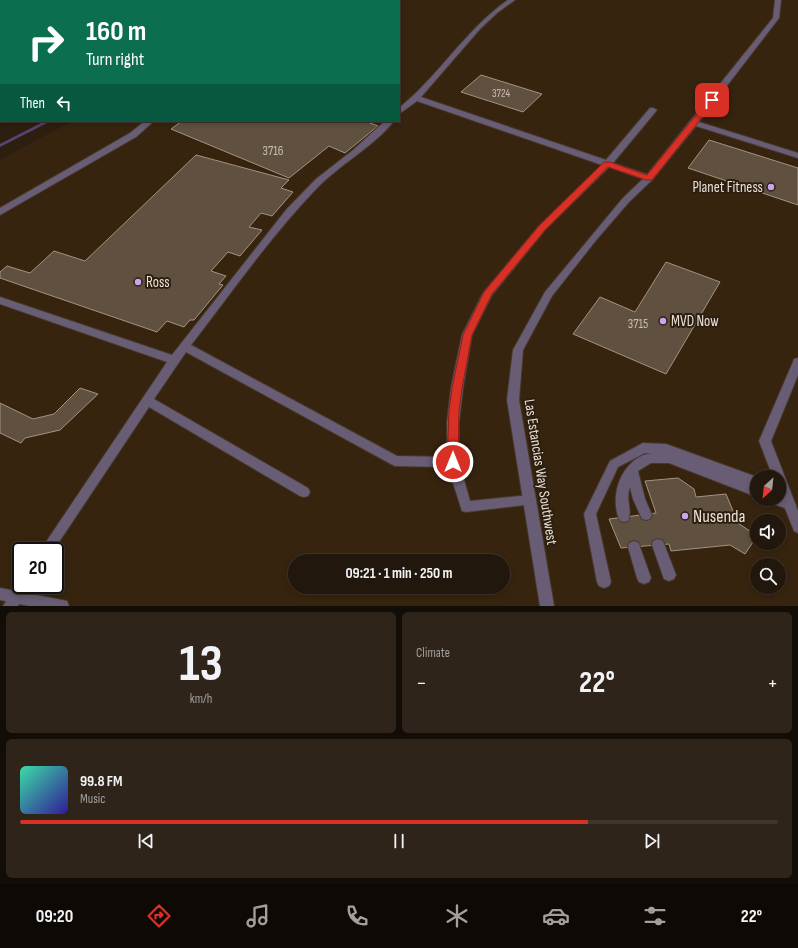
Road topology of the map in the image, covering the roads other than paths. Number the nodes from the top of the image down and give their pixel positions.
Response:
1 (512, 0) edge
2 (778, 0) edge
3 (416, 98) junction
4 (653, 110) dead end
5 (400, 111) edge
6 (149, 122) edge
7 (389, 122) edge
8 (694, 123) junction
9 (798, 156) edge
10 (607, 164) junction
11 (649, 178) junction
12 (0, 212) edge
13 (0, 300) edge
14 (186, 347) junction
15 (174, 360) junction
16 (798, 362) edge
17 (147, 400) junction
18 (453, 462) junction
19 (630, 469) junction
20 (776, 470) edge
21 (750, 479) edge
22 (750, 489) edge
23 (304, 492) dead end
24 (530, 500) junction
25 (786, 501) edge
26 (646, 515) dead end
27 (624, 517) dead end
28 (798, 527) edge
29 (52, 542) edge
30 (658, 545) dead end
31 (634, 547) dead end
32 (669, 575) dead end
33 (644, 578) dead end
34 (604, 582) dead end
35 (0, 594) edge
36 (13, 602) edge
37 (62, 606) edge
38 (547, 606) edge

1 - 3 street
2 - 8 street, Las Estancias Way Southwest
3 - 5 street
3 - 10 street
4 - 10 street
6 - 12 street
7 - 14 street
8 - 9 street
8 - 11 street, Las Estancias Way Southwest
10 - 11 street
10 - 18 street
11 - 24 street, Las Estancias Way Southwest
13 - 15 street
14 - 15 street
14 - 18 street
15 - 17 street
16 - 20 street
17 - 23 street
17 - 29 street
18 - 24 street
19 - 22 street
19 - 26 street
19 - 27 street
21 - 34 street
24 - 38 street, Las Estancias Way Southwest
25 - 28 street
30 - 32 street
31 - 33 street
35 - 36 street
36 - 37 street

